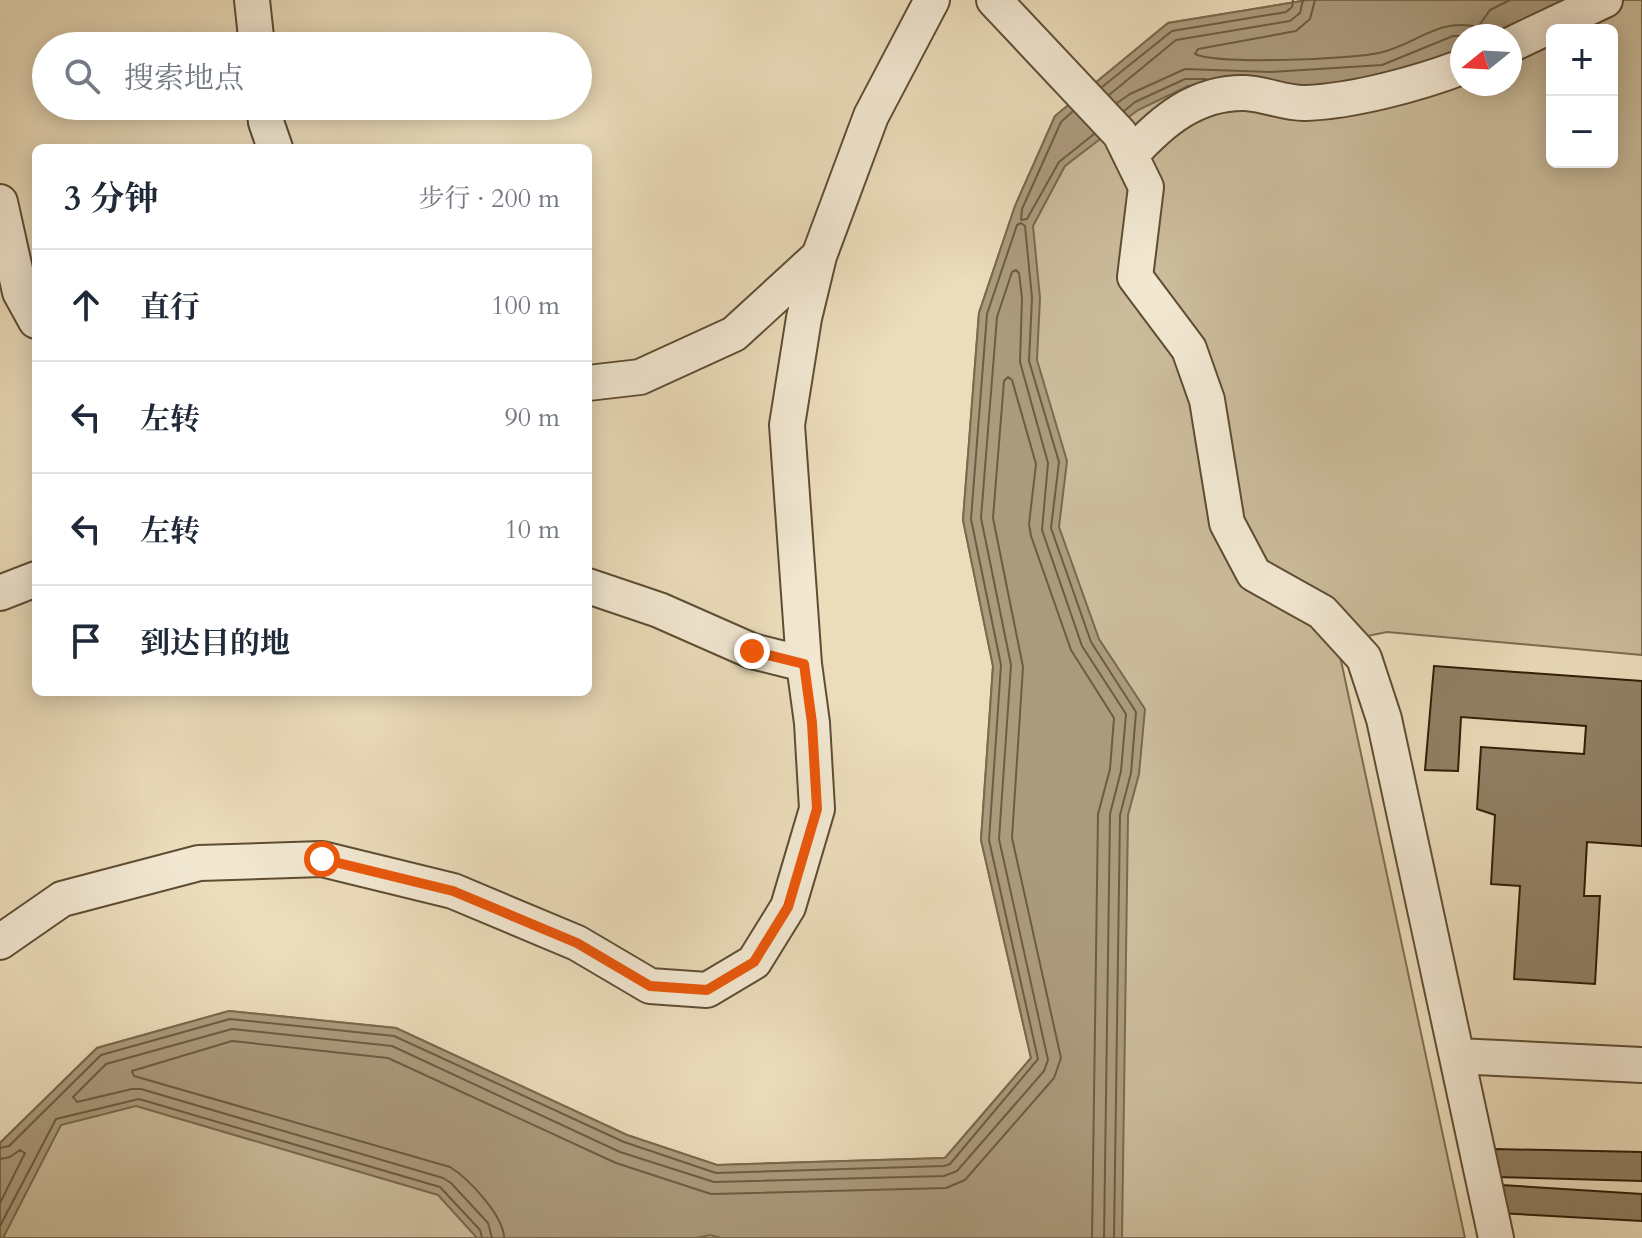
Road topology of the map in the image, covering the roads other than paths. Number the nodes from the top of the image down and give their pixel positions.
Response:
1 (252, 0) edge
2 (932, 0) edge
3 (994, 0) edge
4 (1605, 0) edge
5 (255, 32) edge
6 (1522, 39) edge
7 (1450, 71) edge
8 (266, 120) edge
9 (274, 144) edge
10 (1126, 144) junction
11 (0, 202) edge
12 (819, 256) junction
13 (32, 314) edge
14 (592, 383) edge
15 (32, 581) edge
16 (592, 587) edge
17 (0, 593) edge
18 (804, 664) junction
19 (0, 942) edge
20 (1457, 1056) junction
21 (1642, 1065) edge
22 (1496, 1238) edge

1 - 5 street
2 - 12 street
3 - 10 street
4 - 6 street
7 - 10 street
8 - 9 street
10 - 20 street
11 - 13 street
12 - 14 street
12 - 18 street
15 - 17 street
16 - 18 street
18 - 19 street
20 - 21 street
20 - 22 street

